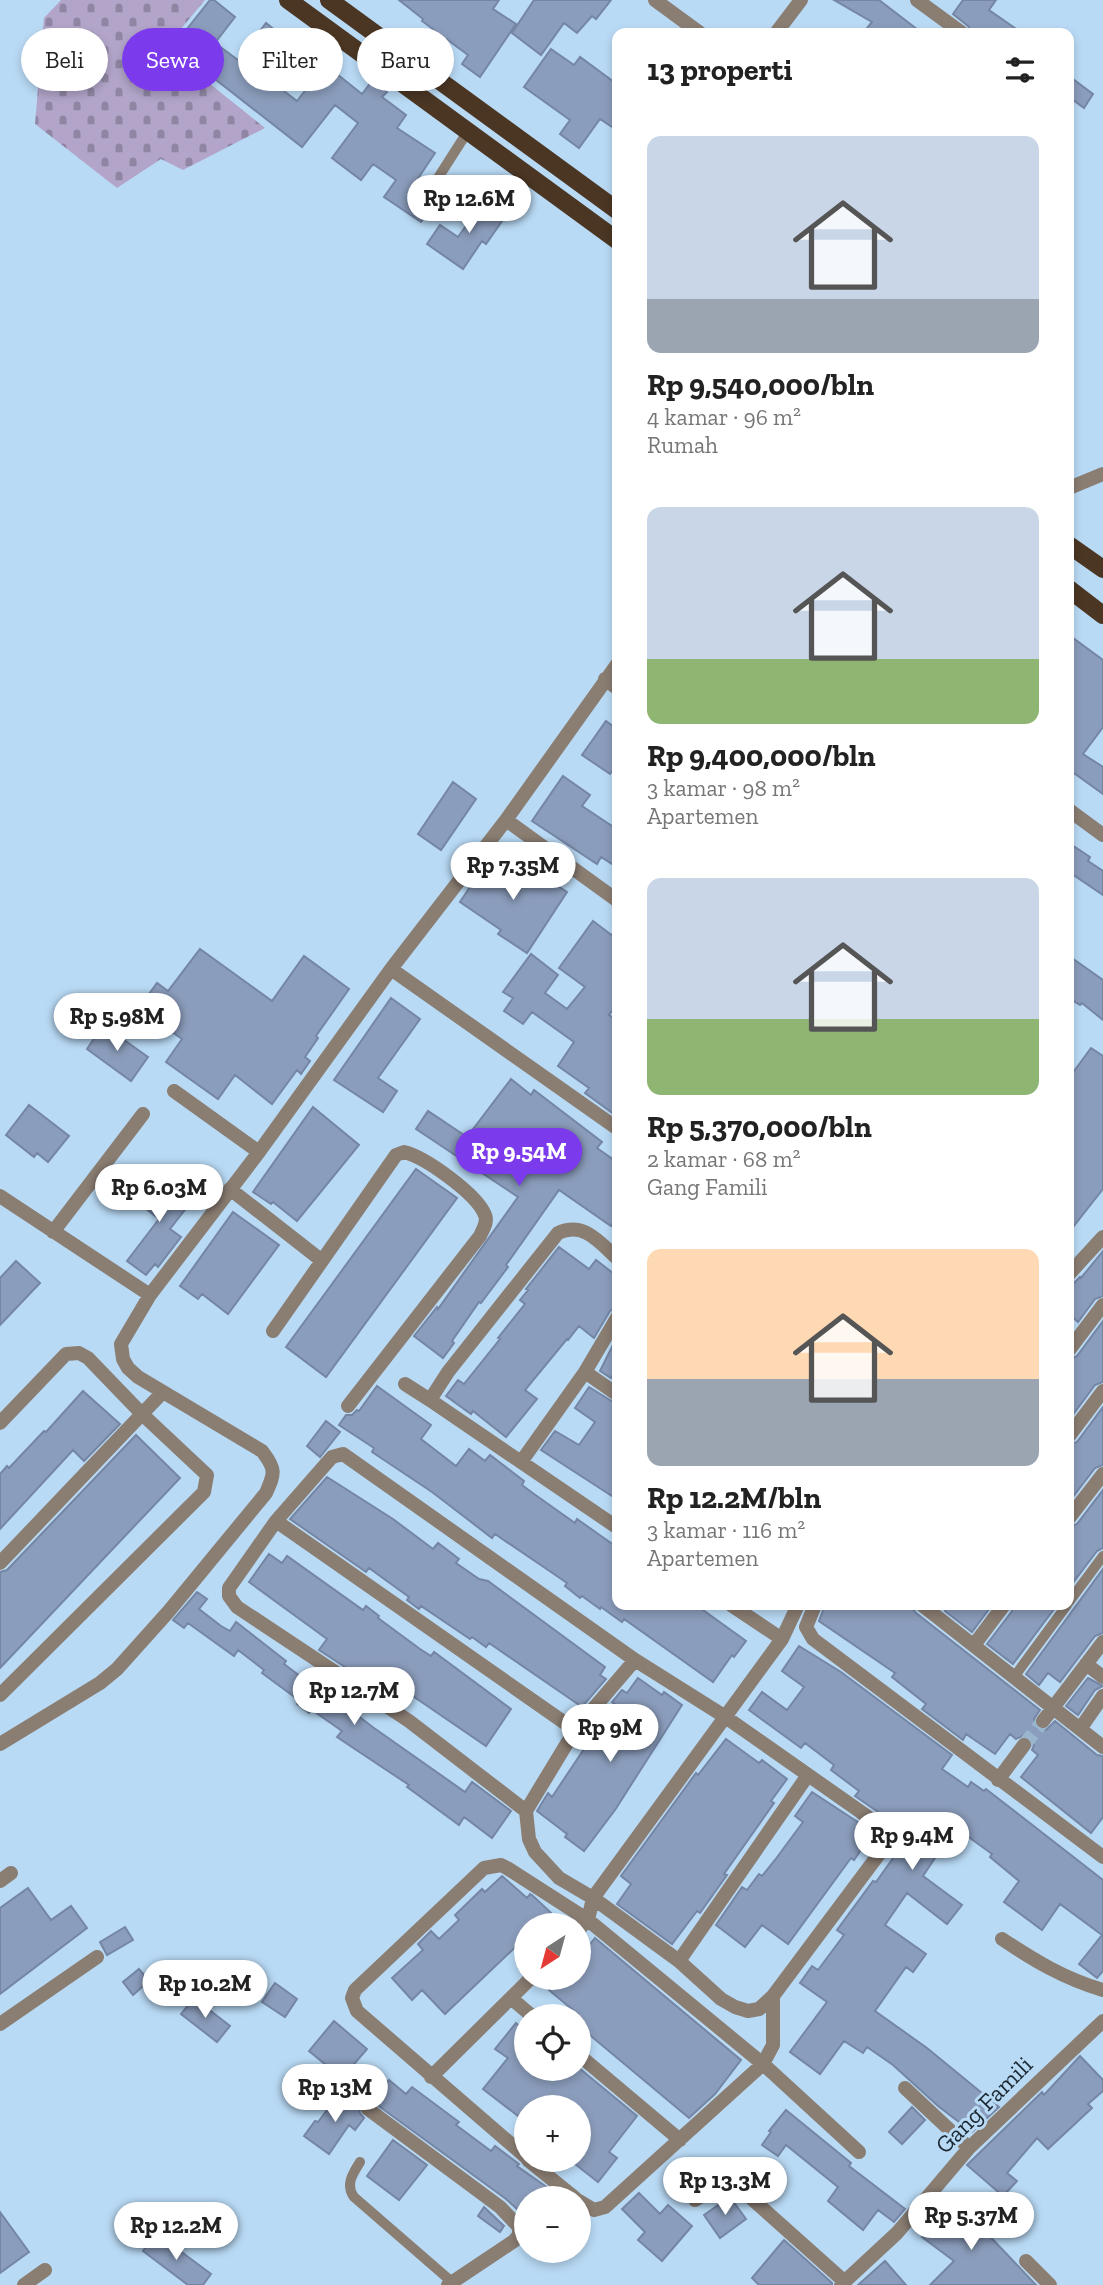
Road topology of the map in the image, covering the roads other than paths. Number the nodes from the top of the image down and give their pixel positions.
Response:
1 (288, 0) edge
2 (329, 0) edge
3 (655, 0) edge
4 (801, 0) edge
5 (917, 0) edge
6 (693, 28) edge
7 (780, 28) edge
8 (955, 28) edge
9 (481, 110) junction
10 (468, 131) junction
11 (427, 195) dead end
12 (612, 207) edge
13 (612, 237) edge
14 (1103, 474) edge
15 (1074, 486) edge
16 (1074, 549) edge
17 (1103, 569) edge
18 (1074, 593) edge
19 (1103, 615) edge
20 (612, 671) edge
21 (606, 679) junction
22 (612, 684) edge
23 (1074, 814) edge
24 (506, 820) junction
25 (1103, 835) edge
26 (612, 897) edge
27 (391, 970) junction
28 (174, 1091) dead end
29 (143, 1114) dead end
30 (612, 1125) edge
31 (259, 1152) junction
32 (230, 1189) junction
33 (0, 1196) edge
34 (53, 1232) junction
35 (1103, 1237) edge
36 (612, 1254) edge
37 (321, 1260) junction
38 (1074, 1269) edge
39 (150, 1295) junction
40 (1103, 1305) edge
41 (612, 1327) edge
42 (273, 1331) dead end
43 (1074, 1343) edge
44 (585, 1372) junction
45 (405, 1384) dead end
46 (612, 1391) edge
47 (1103, 1391) edge
48 (162, 1393) junction
49 (430, 1400) junction
50 (348, 1406) dead end
51 (142, 1414) junction
52 (0, 1423) edge
53 (1074, 1429) edge
54 (521, 1462) junction
55 (1103, 1474) edge
56 (1074, 1512) edge
57 (276, 1521) junction
58 (612, 1524) edge
59 (1103, 1556) edge
60 (0, 1563) edge
61 (1074, 1595) edge
62 (738, 1610) edge
63 (796, 1610) edge
64 (813, 1610) edge
65 (939, 1610) edge
66 (1000, 1610) edge
67 (1063, 1610) edge
68 (782, 1639) junction
69 (1103, 1642) edge
70 (974, 1646) junction
71 (635, 1660) junction
72 (1086, 1664) junction
73 (1014, 1677) junction
74 (1103, 1677) edge
75 (0, 1695) edge
76 (1103, 1696) edge
77 (1054, 1708) junction
78 (724, 1716) junction
79 (1044, 1721) tunnel mouth
80 (1080, 1728) junction
81 (575, 1730) junction
82 (0, 1744) edge
83 (1024, 1745) tunnel mouth
84 (1103, 1746) edge
85 (808, 1775) junction
86 (998, 1780) junction
87 (526, 1811) junction
88 (1103, 1857) edge
89 (593, 1898) junction
90 (568, 1913) edge
91 (588, 1913) edge
92 (592, 1931) edge
93 (1002, 1939) dead end
94 (97, 1957) dead end
95 (679, 1961) junction
96 (519, 1990) edge
97 (1103, 1990) edge
98 (773, 1996) junction
99 (511, 1998) junction
100 (518, 2004) edge
101 (1103, 2021) edge
102 (0, 2024) edge
103 (763, 2064) junction
104 (591, 2065) edge
105 (431, 2077) junction
106 (905, 2088) dead end
107 (368, 2109) dead end
108 (680, 2140) junction
109 (514, 2147) edge
110 (970, 2148) junction
111 (859, 2152) dead end
112 (360, 2162) dead end
113 (544, 2172) edge
114 (561, 2186) edge
115 (695, 2200) dead end
116 (591, 2208) edge
117 (1026, 2261) dead end
118 (45, 2270) dead end
119 (450, 2284) edge
120 (843, 2284) edge
121 (24, 2285) edge
122 (1051, 2285) edge

1 - 10 main road
2 - 9 main road
3 - 6 street
4 - 7 street
5 - 8 street
9 - 10 main road
9 - 12 main road
10 - 11 lane
10 - 13 main road
14 - 15 street
16 - 17 main road
18 - 19 main road
20 - 21 street
21 - 22 street
21 - 24 street
23 - 25 street
24 - 26 street
24 - 27 street
27 - 30 street
27 - 31 street
28 - 31 street
29 - 34 street
31 - 32 street
32 - 37 street
32 - 39 street
33 - 34 street
34 - 39 street
35 - 38 street
36 - 49 street
37 - 42 street
37 - 50 street
39 - 48 street
40 - 43 street
41 - 44 street
44 - 46 street
44 - 54 street
45 - 49 street
47 - 53 street
48 - 51 street
48 - 82 street
49 - 54 street
51 - 52 street
51 - 60 street
51 - 75 street
54 - 58 street
55 - 56 street
57 - 71 street
57 - 81 street
57 - 87 street
59 - 61 lane
62 - 68 street
63 - 68 street
64 - 86 street
65 - 70 street
66 - 70 street
67 - 73 lane
68 - 78 street
69 - 72 street
70 - 73 street
71 - 78 street
71 - 81 street
72 - 74 street
72 - 77 street
73 - 77 street
76 - 80 street
77 - 79 street
77 - 80 street
78 - 85 street
78 - 89 street
80 - 84 street
81 - 87 street
83 - 86 street
85 - 95 street
85 - 98 street
86 - 88 street
87 - 89 street
89 - 91 street
89 - 95 street
90 - 105 street
92 - 103 street
93 - 97 street
94 - 102 street
95 - 98 street
96 - 99 street
98 - 103 street
99 - 100 street
99 - 105 street
101 - 110 street, Gang Famili
103 - 108 street
103 - 111 street
104 - 108 street
105 - 109 street
106 - 110 street
107 - 119 street
108 - 116 street
110 - 120 street, Gang Famili
112 - 119 lane
113 - 114 street
115 - 120 street
117 - 122 street
118 - 121 street

